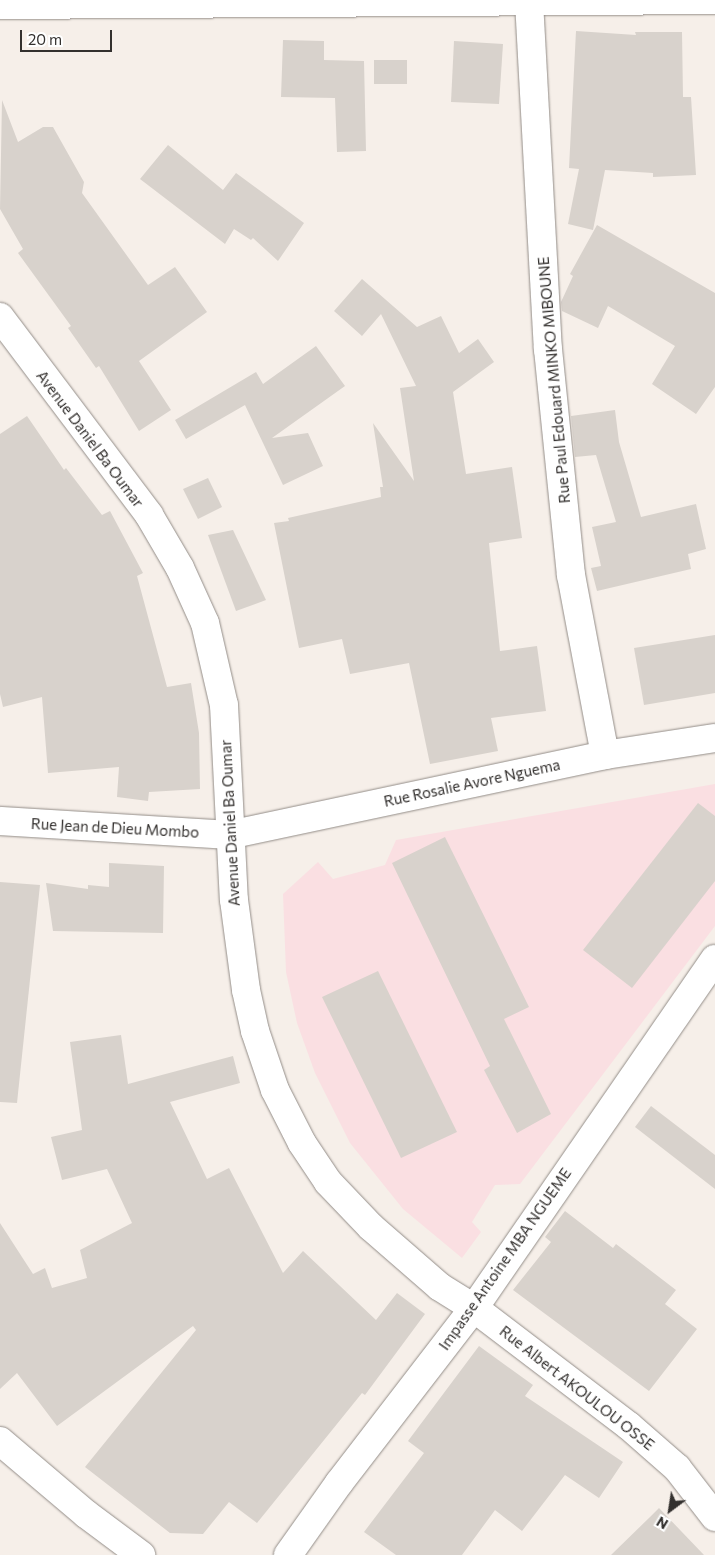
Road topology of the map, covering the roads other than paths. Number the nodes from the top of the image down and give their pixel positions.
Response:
1 (715, 0) edge
2 (529, 1) junction
3 (212, 3) edge
4 (0, 5) edge
5 (0, 317) edge
6 (715, 738) edge
7 (605, 755) junction
8 (0, 821) edge
9 (229, 835) junction
10 (715, 959) edge
11 (474, 1308) junction
12 (0, 1440) edge
13 (715, 1517) edge
14 (141, 1555) edge
15 (288, 1555) edge

1 - 2 street
2 - 3 street
2 - 7 street, Rue Paul Edouard MINKO MIBOUNE
3 - 4 street
5 - 9 street, Avenue Daniel Ba Oumar
6 - 7 street, Rue Rosalie Avore Nguema
7 - 9 street, Rue Rosalie Avore Nguema
8 - 9 street, Rue Jean de Dieu Mombo
9 - 11 street, Avenue Daniel Ba Oumar
10 - 11 street, Impasse Antoine MBA NGUEME
11 - 13 street, Rue Albert AKOULOU OSSE
11 - 15 street, Impasse Antoine MBA NGUEME
12 - 14 street

